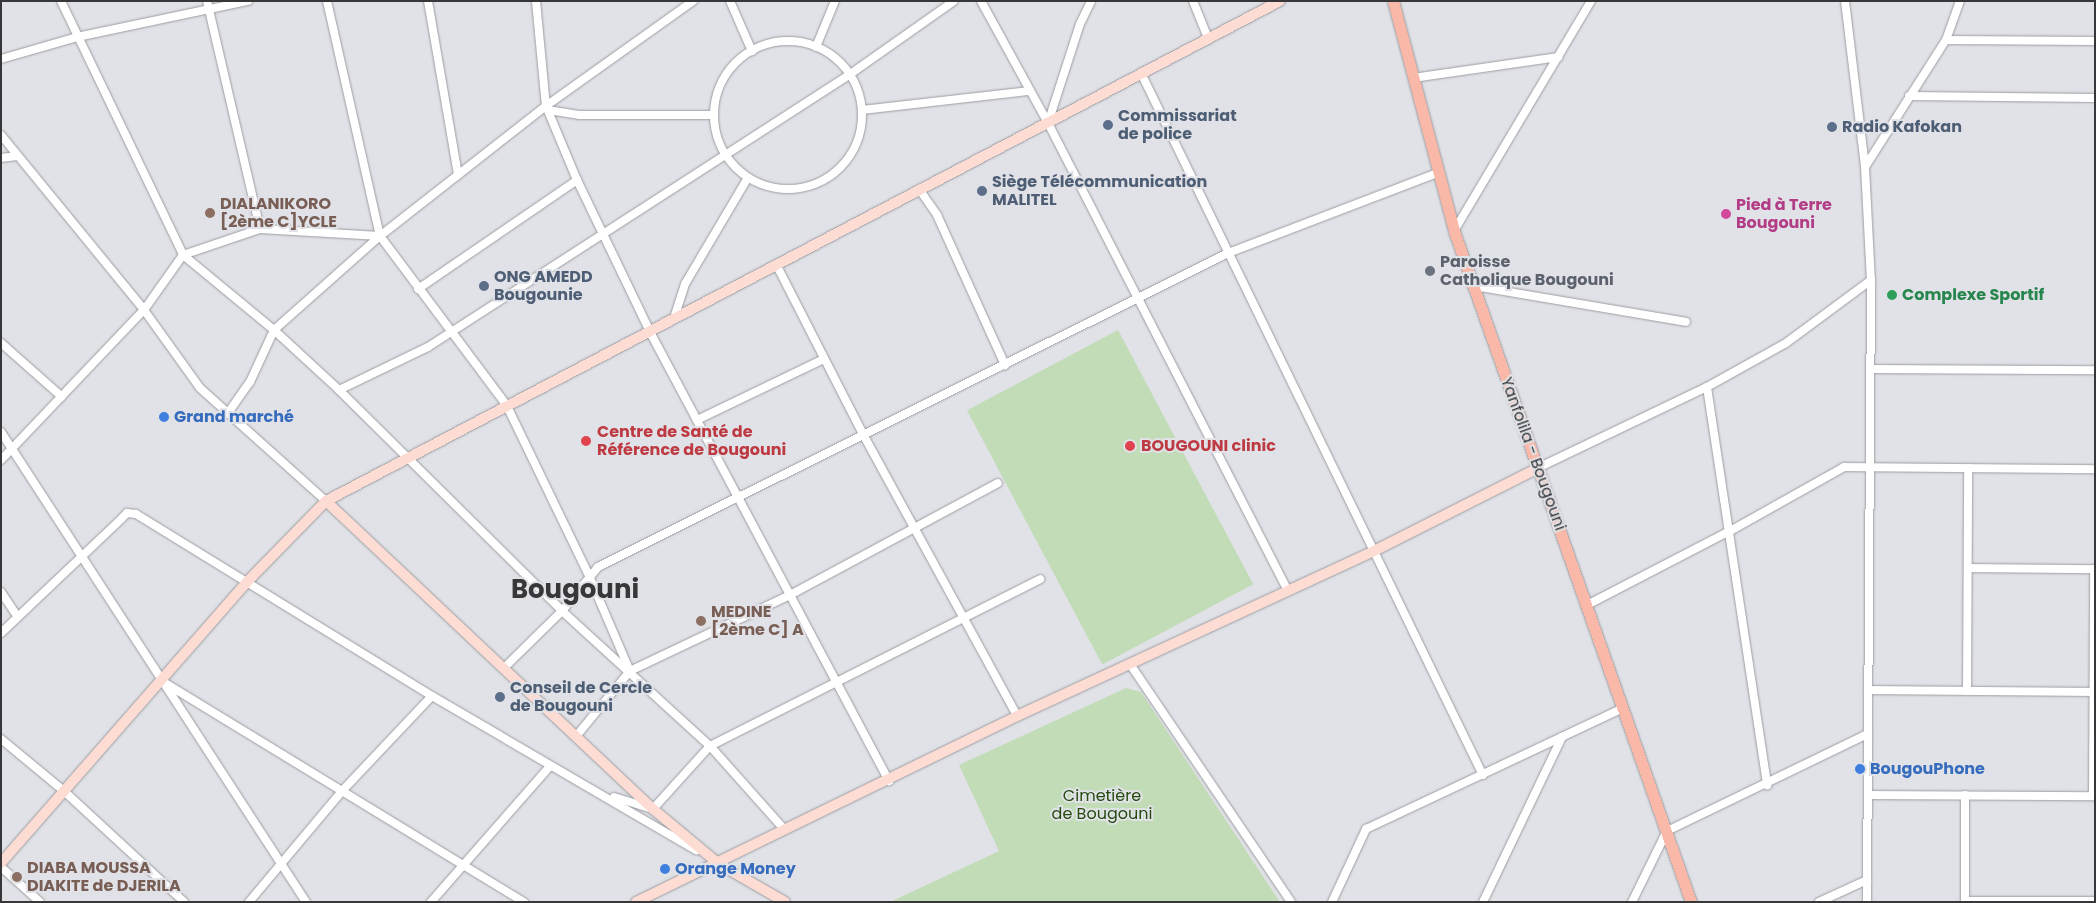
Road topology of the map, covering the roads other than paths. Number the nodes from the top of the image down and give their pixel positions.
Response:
1 (61, 1) edge
2 (207, 1) edge
3 (248, 1) edge
4 (327, 1) edge
5 (428, 1) edge
6 (536, 1) edge
7 (692, 1) edge
8 (730, 1) edge
9 (835, 1) edge
10 (954, 1) edge
11 (981, 1) edge
12 (1091, 1) edge
13 (1193, 1) edge
14 (1280, 1) edge
15 (1393, 1) edge
16 (1591, 1) edge
17 (1844, 1) edge
18 (1960, 1) edge
19 (209, 10) junction
20 (77, 38) junction
21 (1208, 38) junction
22 (1946, 40) junction
23 (2095, 41) edge
24 (816, 47) junction
25 (752, 51) junction
26 (1558, 57) junction
27 (1, 59) edge
28 (1140, 74) junction
29 (849, 75) junction
30 (1413, 78) junction
31 (1030, 91) junction
32 (1909, 96) junction
33 (2095, 98) edge
34 (547, 108) junction
35 (862, 110) junction
36 (714, 115) junction
37 (1048, 122) junction
38 (1, 135) edge
39 (725, 153) junction
40 (17, 156) junction
41 (1, 158) edge
42 (1865, 167) junction
43 (458, 174) junction
44 (1438, 174) junction
45 (746, 179) junction
46 (576, 180) junction
47 (919, 189) junction
48 (260, 229) junction
49 (1454, 231) junction
50 (602, 234) junction
51 (380, 236) junction
52 (1228, 253) junction
53 (183, 255) junction
54 (776, 264) junction
55 (1871, 280) junction
56 (1474, 286) junction
57 (418, 289) junction
58 (1139, 299) junction
59 (144, 310) junction
60 (674, 318) junction
61 (1686, 322) dead end
62 (274, 330) junction
63 (650, 332) junction
64 (450, 333) junction
65 (1, 343) edge
66 (824, 359) junction
67 (1005, 365) junction
68 (1870, 369) junction
69 (2095, 370) edge
70 (1707, 387) junction
71 (339, 390) junction
72 (62, 397) junction
73 (507, 406) junction
74 (228, 413) junction
75 (697, 420) junction
76 (1, 432) edge
77 (864, 436) junction
78 (12, 450) junction
79 (407, 458) junction
80 (1, 460) edge
81 (1870, 467) junction
82 (1538, 468) junction
83 (1968, 468) junction
84 (2095, 469) edge
85 (998, 483) dead end
86 (738, 499) junction
87 (326, 500) junction
88 (916, 527) junction
89 (1730, 531) junction
90 (1374, 551) junction
91 (83, 558) junction
92 (1968, 568) junction
93 (2094, 569) edge
94 (589, 576) junction
95 (1040, 579) dead end
96 (247, 582) junction
97 (1288, 591) junction
98 (1, 592) edge
99 (790, 595) junction
100 (1587, 605) junction
101 (562, 611) junction
102 (18, 617) junction
103 (966, 619) junction
104 (1, 633) edge
105 (1130, 664) junction
106 (505, 667) junction
107 (630, 671) junction
108 (163, 682) junction
109 (836, 682) junction
110 (1868, 690) junction
111 (1967, 691) junction
112 (2094, 692) junction
113 (432, 696) junction
114 (1623, 708) junction
115 (1017, 716) junction
116 (578, 734) junction
117 (1868, 734) junction
118 (1562, 737) junction
119 (1, 739) edge
120 (710, 746) junction
121 (550, 766) junction
122 (1483, 774) junction
123 (889, 780) junction
124 (1767, 786) junction
125 (343, 790) junction
126 (65, 792) junction
127 (604, 794) junction
128 (1868, 795) junction
129 (1965, 795) junction
130 (2094, 796) edge
131 (653, 808) junction
132 (783, 828) junction
133 (1667, 831) junction
134 (282, 864) junction
135 (719, 864) junction
136 (1, 865) edge
137 (464, 865) junction
138 (1867, 880) junction
139 (1965, 901) edge
140 (40, 902) edge
141 (184, 902) edge
142 (249, 902) edge
143 (306, 902) edge
144 (431, 902) edge
145 (524, 902) edge
146 (636, 902) edge
147 (785, 902) edge
148 (1291, 902) edge
149 (1332, 902) edge
150 (1483, 902) edge
151 (1632, 902) edge
152 (1691, 902) edge
153 (1820, 902) edge
154 (1867, 902) edge
155 (2094, 902) edge

1 - 20 street
2 - 19 street
3 - 19 street
4 - 51 street
5 - 43 street
6 - 34 street
7 - 34 street
8 - 25 street
9 - 24 street
10 - 29 street
11 - 31 street
12 - 37 street
13 - 21 street
14 - 21 street
15 - 30 main road, Yanfolila - Bougouni
16 - 26 street
17 - 42 street
18 - 22 street
19 - 20 street
19 - 48 street
20 - 27 street
20 - 53 street
21 - 28 street
22 - 23 street
22 - 32 street
24 - 25 street
24 - 29 street
25 - 36 street
26 - 30 street
26 - 49 street
28 - 37 street
28 - 52 street
29 - 35 street
29 - 39 street
30 - 44 main road, Yanfolila - Bougouni
31 - 35 street
31 - 37 street
32 - 33 street
32 - 42 street
34 - 36 street
34 - 43 street
34 - 46 street
35 - 45 street
36 - 39 street
37 - 47 street
37 - 58 street
38 - 40 street
39 - 45 street
39 - 50 street
40 - 41 street
40 - 59 street
42 - 55 street
43 - 51 street
44 - 49 main road, Yanfolila - Bougouni
44 - 52 street
45 - 60 street
46 - 50 street
46 - 57 street
47 - 54 street
47 - 67 street
48 - 51 street
48 - 53 street
49 - 56 main road, Yanfolila - Bougouni
50 - 63 street
50 - 64 street
51 - 57 street
51 - 62 street
52 - 58 street
52 - 90 street
53 - 59 street
53 - 62 street
54 - 60 street
54 - 66 street
55 - 68 street
55 - 70 street
56 - 61 street
56 - 82 main road, Yanfolila - Bougouni
57 - 64 street
58 - 67 street
58 - 97 street
59 - 72 street
59 - 74 street
60 - 63 street
62 - 71 street
62 - 74 street
63 - 73 street
63 - 75 street
64 - 71 street
64 - 73 street
65 - 72 street
66 - 75 street
66 - 77 street
67 - 77 street
68 - 69 street
68 - 81 street
70 - 82 street
70 - 89 street
71 - 79 street
72 - 78 street
73 - 79 street
73 - 94 street
74 - 87 street
75 - 86 street
76 - 78 street
77 - 86 street
77 - 88 street
78 - 80 street
78 - 91 street
79 - 87 street
79 - 101 street
81 - 83 street
81 - 89 street
81 - 110 street
82 - 90 street
82 - 100 main road, Yanfolila - Bougouni
83 - 84 street
83 - 92 street
85 - 88 street
86 - 94 street
86 - 99 street
87 - 96 street
87 - 106 street
88 - 99 street
88 - 103 street
89 - 100 street
89 - 124 street
90 - 97 street
90 - 122 street
91 - 96 street
91 - 102 street
91 - 108 street
92 - 93 street
92 - 111 street
93 - 112 street
94 - 101 street
94 - 107 street
95 - 103 street
96 - 108 street
96 - 113 street
97 - 105 street
98 - 102 street
99 - 107 street
99 - 109 street
100 - 114 main road, Yanfolila - Bougouni
101 - 106 street
101 - 107 street
102 - 104 street
103 - 109 street
103 - 115 street
105 - 115 street
105 - 148 street
106 - 116 street
107 - 116 street
107 - 120 street
108 - 125 street
108 - 126 street
108 - 134 street
109 - 120 street
109 - 123 street
110 - 111 street
110 - 117 street
111 - 112 street
112 - 130 street
113 - 121 street
113 - 125 street
114 - 118 street
114 - 133 main road, Yanfolila - Bougouni
115 - 123 street
116 - 131 street
117 - 124 street
117 - 128 street
118 - 122 street
118 - 150 street
119 - 126 street
120 - 131 street
120 - 132 street
121 - 127 street
121 - 137 street
122 - 149 street
123 - 132 street
124 - 133 street
125 - 134 street
125 - 137 street
126 - 136 street
126 - 141 street
127 - 131 street
127 - 135 street
128 - 129 street
128 - 138 street
129 - 130 street
129 - 139 street
131 - 135 street
132 - 135 street
133 - 151 street
133 - 152 main road, Yanfolila - Bougouni
134 - 142 street
134 - 143 street
135 - 146 street
135 - 147 street
136 - 140 street
137 - 144 street
137 - 145 street
138 - 153 street
138 - 154 street
139 - 155 street

